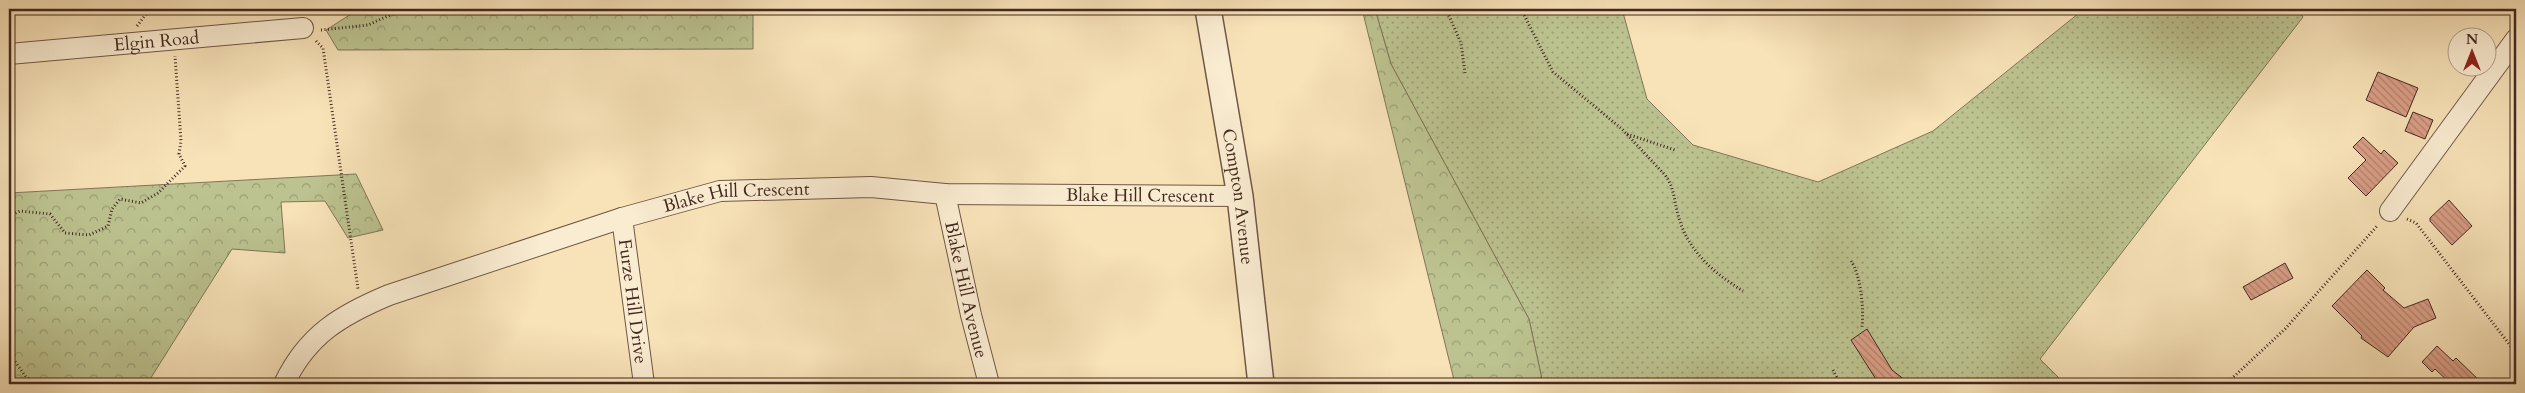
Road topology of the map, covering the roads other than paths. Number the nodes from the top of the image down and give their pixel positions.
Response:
1 (1208, 9) edge
2 (303, 28) road end
3 (2516, 39) edge
4 (9, 54) edge
5 (945, 194) junction
6 (1240, 196) junction
7 (2390, 211) road end
8 (622, 218) junction
9 (284, 384) edge
10 (644, 384) edge
11 (989, 384) edge
12 (1261, 384) edge

1 - 6 street, Compton Avenue
2 - 4 street, Elgin Road
3 - 7 street
5 - 6 street, Blake Hill Crescent
5 - 8 street, Blake Hill Crescent
5 - 11 street, Blake Hill Avenue
6 - 12 street, Compton Avenue
8 - 9 street, Blake Hill Crescent
8 - 10 street, Furze Hill Drive

